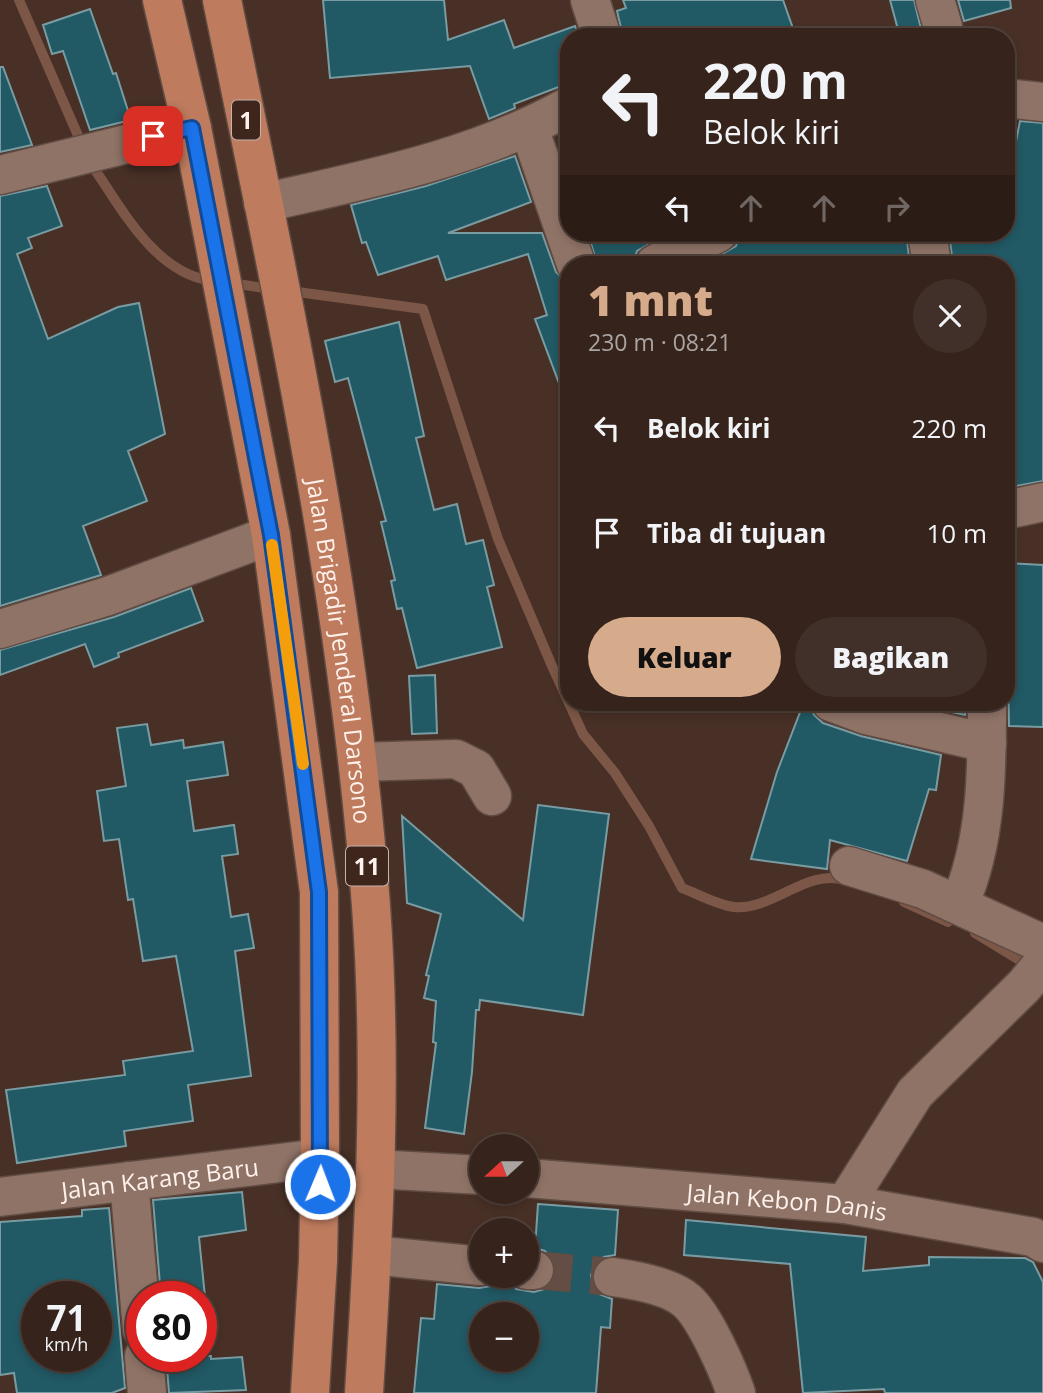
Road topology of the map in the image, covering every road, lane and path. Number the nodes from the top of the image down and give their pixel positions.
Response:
1 (162, 0) edge
2 (222, 0) edge
3 (590, 0) edge
4 (599, 28) edge
5 (1015, 99) edge
6 (1043, 102) edge
7 (560, 111) edge
8 (192, 128) junction
9 (530, 128) junction
10 (0, 174) edge
11 (264, 203) junction
12 (560, 217) edge
13 (700, 242) edge
14 (672, 256) edge
15 (291, 343) joint
16 (1043, 502) edge
17 (1015, 508) edge
18 (271, 535) junction
19 (0, 629) edge
20 (855, 711) edge
21 (986, 711) edge
22 (987, 743) junction
23 (358, 762) junction
24 (492, 796) dead end
25 (849, 866) dead end
26 (959, 905) junction
27 (1043, 944) edge
28 (1033, 974) edge
29 (320, 1158) junction
30 (375, 1169) junction
31 (469, 1174) edge
32 (539, 1179) edge
33 (129, 1181) junction
34 (0, 1197) edge
35 (845, 1204) junction
36 (1043, 1243) edge
37 (372, 1255) junction
38 (469, 1265) edge
39 (613, 1278) tunnel mouth
40 (138, 1281) edge
41 (145, 1372) edge
42 (147, 1393) edge
43 (310, 1393) edge
44 (363, 1393) edge
45 (736, 1393) edge

1 - 8 highway, Jalan Brigadir Jenderal Darsono
2 - 11 highway, Jalan Brigadir Jenderal Darsono / 1
3 - 4 street
5 - 6 street
7 - 9 street
8 - 10 street
8 - 18 highway, Jalan Brigadir Jenderal Darsono / 11
9 - 11 street
9 - 12 street
11 - 15 highway, Jalan Brigadir Jenderal Darsono / 1
13 - 14 street
15 - 23 highway, Jalan Brigadir Jenderal Darsono / 11
16 - 17 street
18 - 19 street
18 - 29 highway, Jalan Brigadir Jenderal Darsono / 11
20 - 22 street
21 - 22 street
22 - 26 street
23 - 24 street
23 - 30 highway, Jalan Brigadir Jenderal Darsono / 11
25 - 26 street
26 - 27 street
28 - 35 street
29 - 33 street, Jalan Karang Baru
29 - 43 highway, Jalan Brigadir Jenderal Darsono / 11
30 - 31 street
30 - 37 highway, Jalan Brigadir Jenderal Darsono / 11
32 - 35 street, Jalan Kebon Danis
33 - 34 street, Jalan Karang Baru
33 - 40 street
35 - 36 street, Jalan Kebon Danis
37 - 38 street
37 - 44 highway, Jalan Brigadir Jenderal Darsono / 11
39 - 45 street
41 - 42 street

